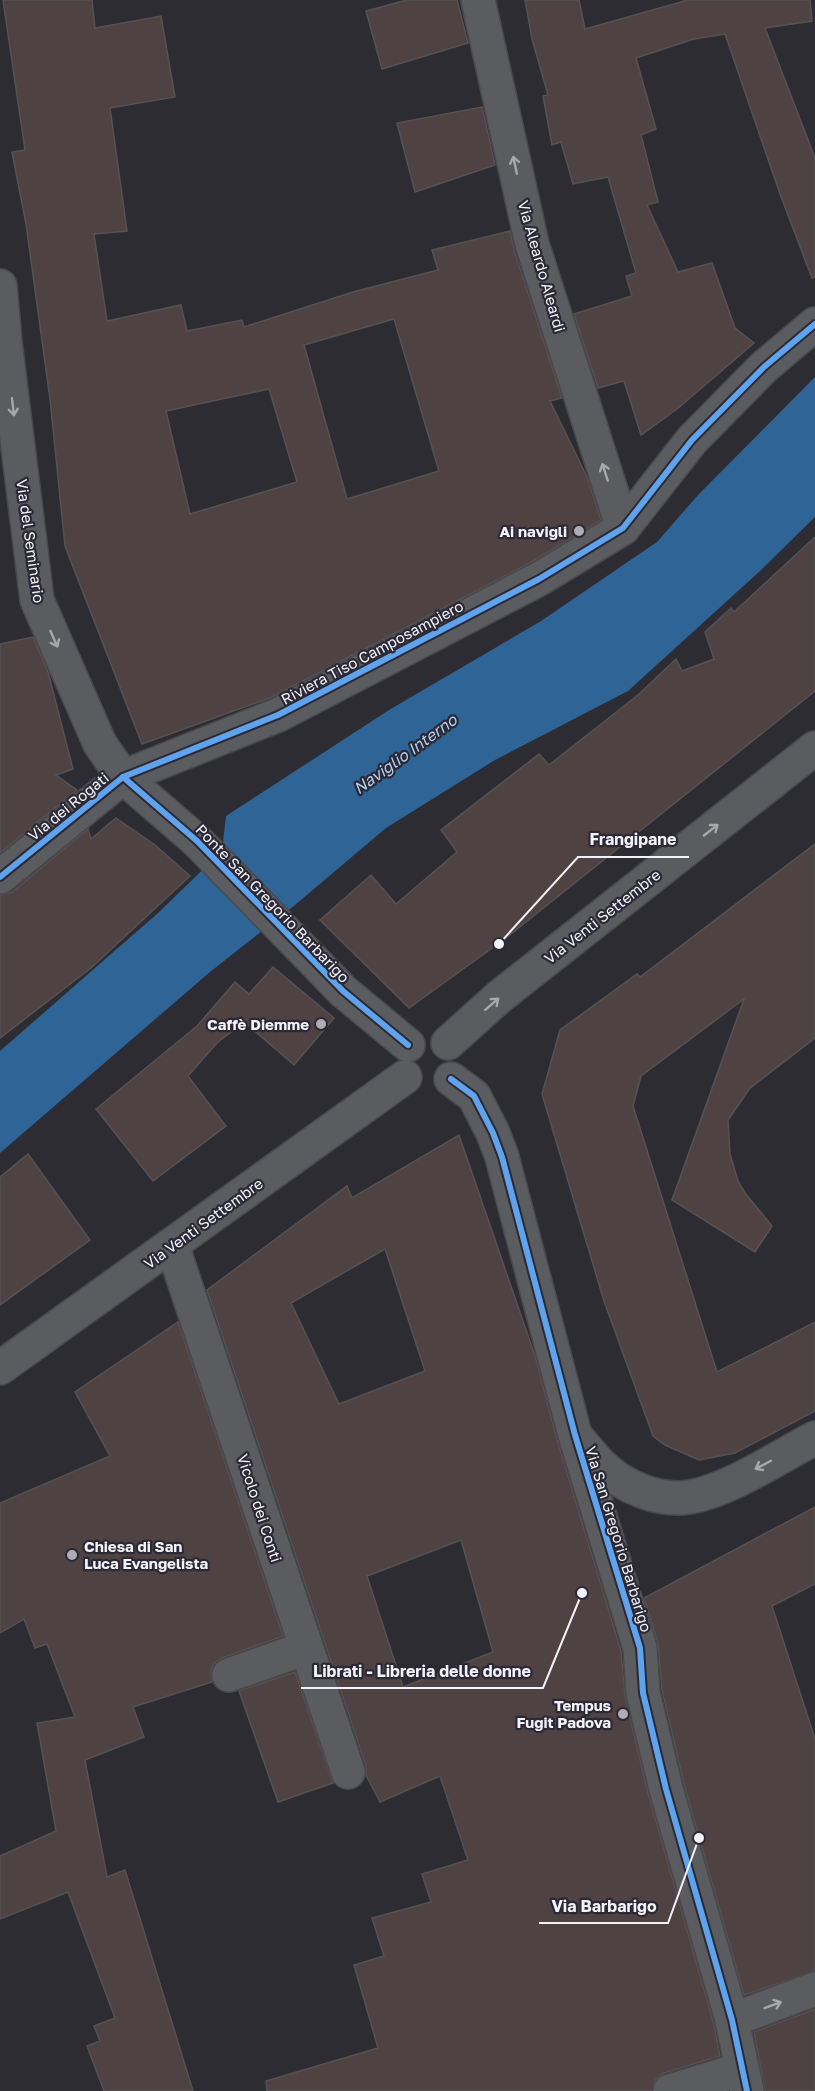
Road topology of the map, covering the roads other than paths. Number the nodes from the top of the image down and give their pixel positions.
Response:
1 (478, 0) edge
2 (0, 286) edge
3 (815, 324) edge
4 (623, 528) junction
5 (815, 748) edge
6 (123, 777) junction
7 (0, 877) edge
8 (448, 1042) junction
9 (406, 1061) junction
10 (451, 1079) junction
11 (172, 1245) junction
12 (0, 1368) edge
13 (575, 1435) junction
14 (815, 1438) edge
15 (306, 1648) junction
16 (229, 1676) dead end
17 (348, 1772) dead end
18 (815, 1989) edge
19 (732, 2020) junction
20 (744, 2080) edge
21 (670, 2091) edge

4 -> 1 street, Via Aleardo Aleardi
2 -> 6 street, Via del Seminario
3 - 4 street
4 - 6 street, Riviera Tiso Camposampiero
8 -> 5 street, Via Venti Settembre
6 - 7 street, Via dei Rogati
6 - 9 street, Ponte San Gregorio Barbarigo
8 - 9 street, Via Venti Settembre
8 - 10 street
9 - 10 street
9 - 11 street, Via Venti Settembre
10 - 13 street, Via San Gregorio Barbarigo
11 - 12 street, Via Venti Settembre
11 - 15 street, Vicolo dei Conti
14 -> 13 street
13 - 19 street, Via San Gregorio Barbarigo
15 - 16 street
15 - 17 street, Vicolo dei Conti
19 -> 18 street
19 - 20 street, Via San Gregorio Barbarigo
20 - 21 street

